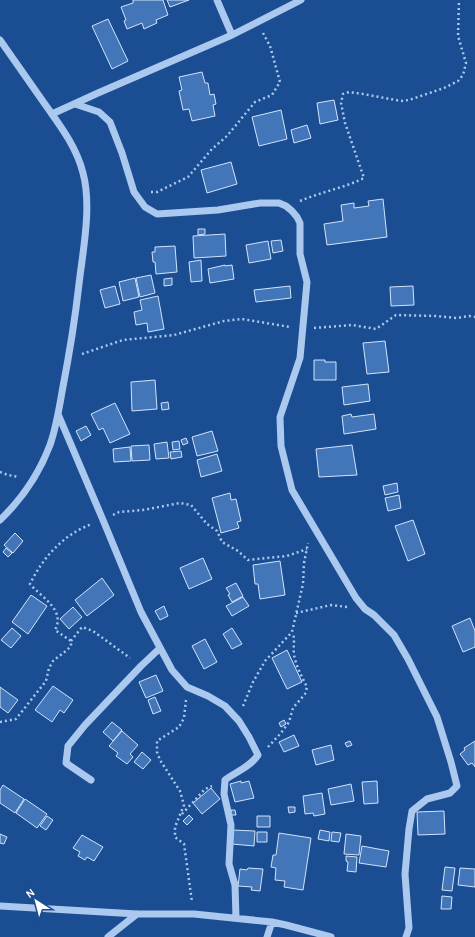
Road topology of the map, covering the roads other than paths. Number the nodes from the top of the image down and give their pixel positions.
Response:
1 (217, 0) edge
2 (301, 0) edge
3 (232, 34) junction
4 (0, 40) edge
5 (75, 104) junction
6 (52, 114) junction
7 (58, 414) junction
8 (0, 520) edge
9 (159, 649) junction
10 (91, 780) dead end
11 (0, 906) edge
12 (137, 914) junction
13 (236, 918) junction
14 (272, 922) junction
15 (108, 937) edge
16 (267, 937) edge
17 (331, 937) edge
18 (406, 937) edge

1 - 3 street
2 - 3 street
3 - 5 street
4 - 6 street
5 - 6 street
5 - 18 street
6 - 7 street
7 - 8 street
7 - 9 street
9 - 10 street
9 - 13 street
11 - 12 street
12 - 13 street
12 - 15 street
13 - 14 street
14 - 16 street
14 - 17 street

